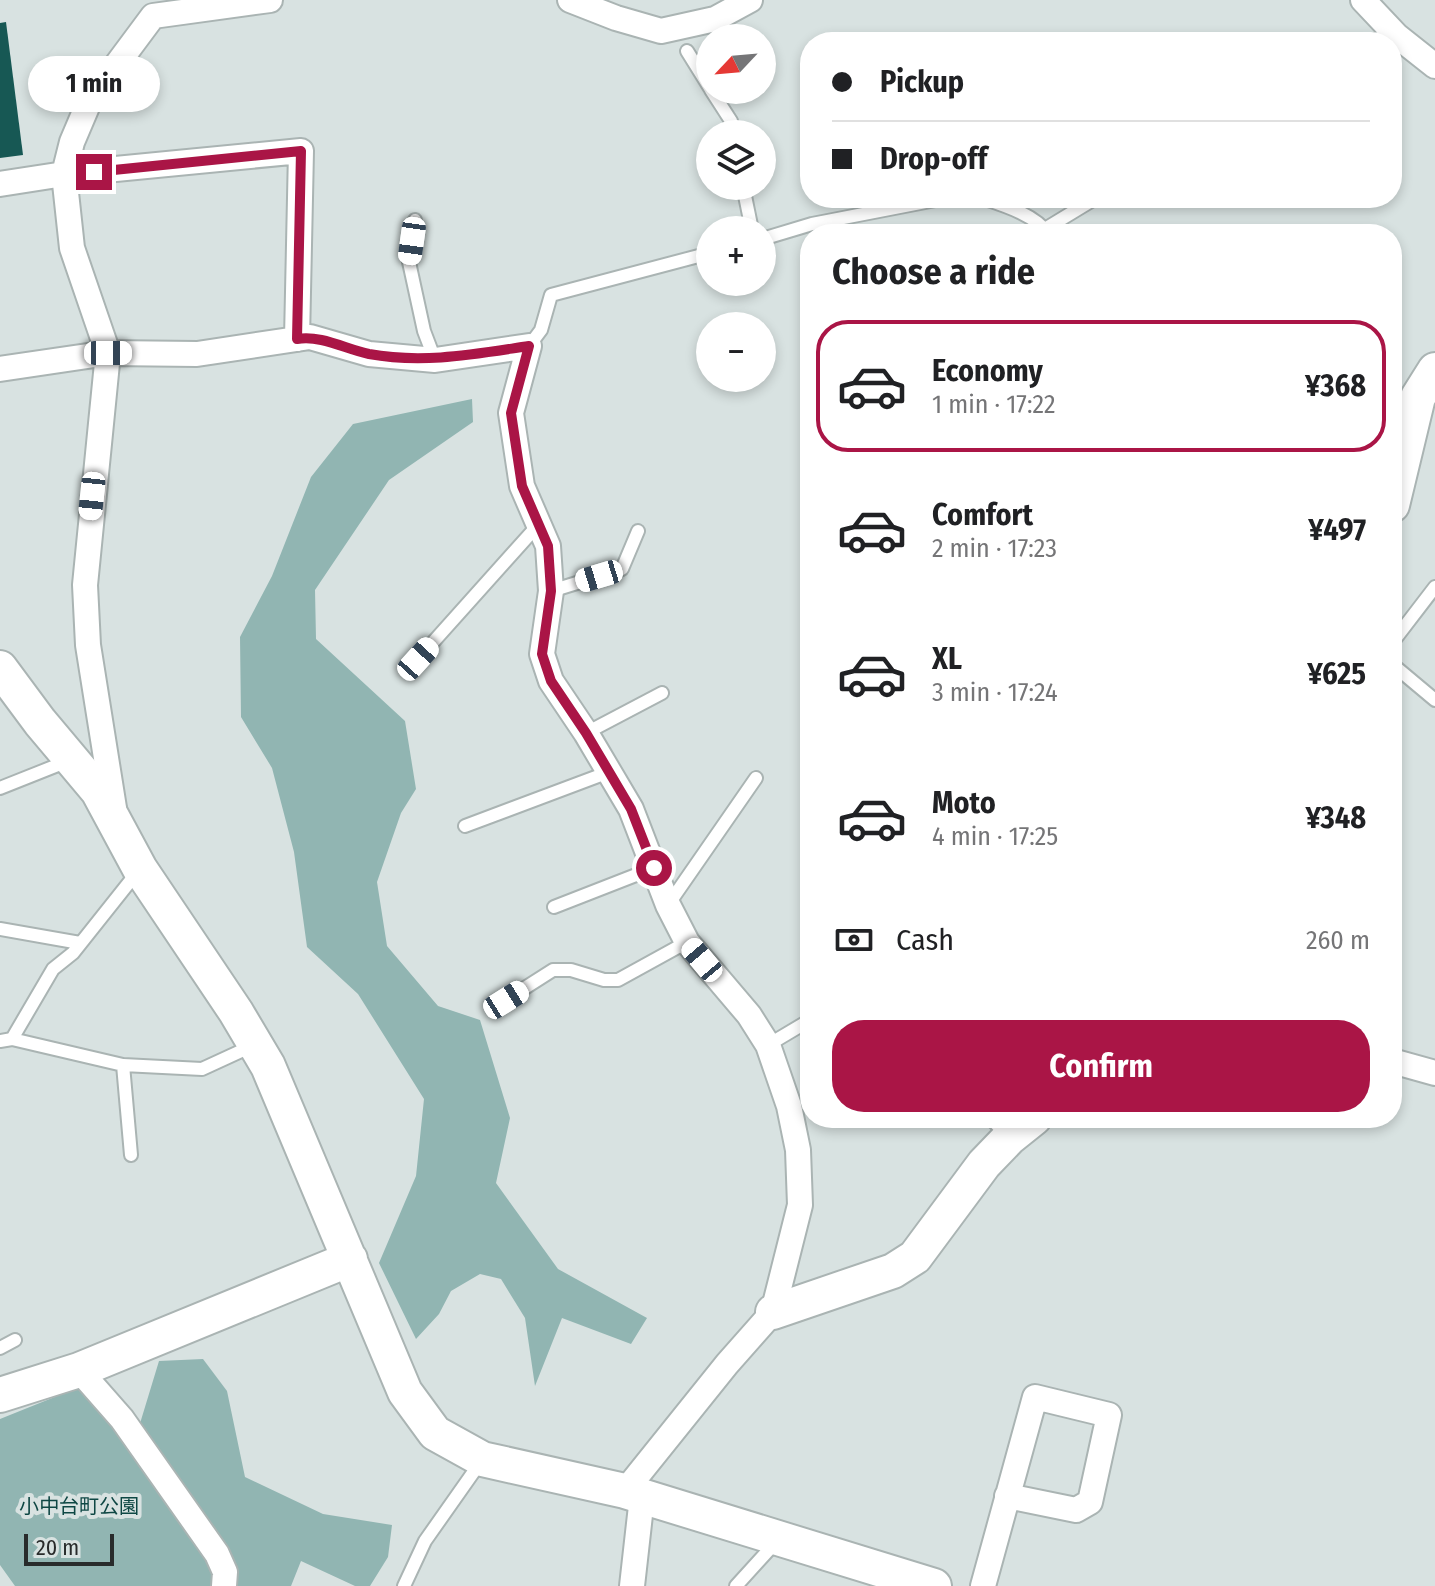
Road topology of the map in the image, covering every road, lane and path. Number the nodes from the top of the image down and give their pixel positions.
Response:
1 (270, 0) edge
2 (570, 0) edge
3 (750, 0) edge
4 (1363, 0) edge
5 (1380, 32) edge
6 (1402, 47) edge
7 (687, 51) dead end
8 (696, 65) edge
9 (1435, 66) edge
10 (64, 174) junction
11 (0, 184) edge
12 (894, 208) edge
13 (1007, 208) edge
14 (1081, 208) edge
15 (415, 220) dead end
16 (812, 224) edge
17 (1037, 224) edge
18 (1057, 224) edge
19 (800, 228) edge
20 (776, 235) edge
21 (696, 257) edge
22 (297, 339) junction
23 (529, 346) junction
24 (108, 353) junction
25 (435, 360) junction
26 (0, 369) edge
27 (1435, 370) edge
28 (1402, 463) edge
29 (539, 524) junction
30 (638, 531) dead end
31 (1435, 587) edge
32 (551, 591) junction
33 (1402, 630) edge
34 (418, 659) dead end
35 (0, 668) edge
36 (1402, 672) edge
37 (662, 693) dead end
38 (1435, 700) edge
39 (586, 733) junction
40 (71, 760) junction
41 (609, 772) junction
42 (756, 778) dead end
43 (0, 788) edge
44 (117, 825) junction
45 (465, 826) dead end
46 (654, 868) junction
47 (140, 869) junction
48 (668, 905) junction
49 (554, 907) dead end
50 (0, 929) edge
51 (687, 942) junction
52 (80, 943) junction
53 (506, 1000) dead end
54 (800, 1026) edge
55 (6, 1040) edge
56 (254, 1045) junction
57 (768, 1045) junction
58 (1402, 1064) edge
59 (123, 1065) junction
60 (1435, 1073) edge
61 (1009, 1128) edge
62 (131, 1155) dead end
63 (350, 1259) junction
64 (773, 1312) junction
65 (15, 1340) dead end
66 (0, 1348) edge
67 (79, 1370) junction
68 (3, 1396) edge
69 (482, 1459) junction
70 (634, 1494) junction
71 (1007, 1496) junction
72 (778, 1540) junction
73 (224, 1586) edge
74 (404, 1586) edge
75 (632, 1586) edge
76 (736, 1586) edge
77 (934, 1586) edge
78 (983, 1586) edge

1 - 10 street
2 - 3 street
4 - 5 street
6 - 9 street
7 - 8 lane
10 - 11 street
10 - 22 street
10 - 24 street
12 - 16 lane
13 - 17 lane
14 - 18 lane
15 - 25 lane
19 - 20 lane
21 - 23 lane
22 - 24 street
22 - 25 street
23 - 25 street
23 - 29 street
24 - 26 street
24 - 44 street
27 - 28 street
29 - 32 street
29 - 34 lane
30 - 32 lane
31 - 33 lane
32 - 39 street
35 - 40 street
36 - 38 lane
37 - 39 lane
39 - 41 street
40 - 43 lane
40 - 44 street
41 - 45 lane
41 - 46 street
42 - 48 lane
44 - 47 street
46 - 48 street
46 - 49 lane
47 - 52 lane
47 - 56 street
48 - 51 street
50 - 52 lane
51 - 53 lane
51 - 57 street
52 - 55 lane
54 - 57 lane
55 - 59 lane
56 - 59 lane
56 - 63 street
57 - 64 street
58 - 60 street
59 - 62 lane
61 - 64 street
63 - 67 street
63 - 69 street
64 - 70 street
65 - 66 lane
67 - 68 street
67 - 73 street
69 - 70 street
69 - 74 lane
70 - 72 street
70 - 75 street
71 - 71 street
71 - 78 street
72 - 76 lane
72 - 77 street

